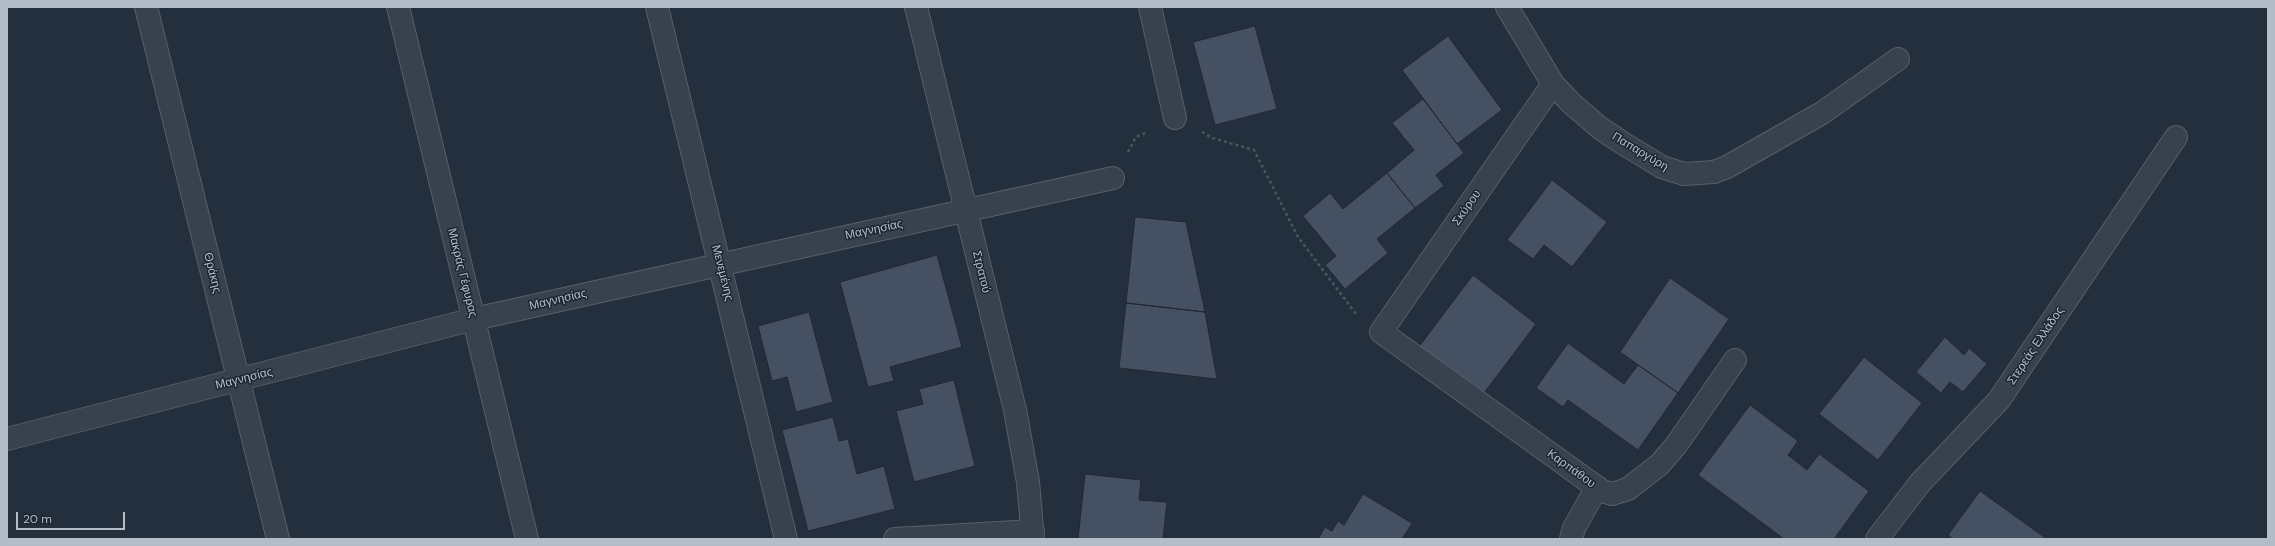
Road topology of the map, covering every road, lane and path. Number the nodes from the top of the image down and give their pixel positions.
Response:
1 (146, 7) edge
2 (398, 7) edge
3 (657, 7) edge
4 (916, 7) edge
5 (1150, 7) edge
6 (1507, 7) edge
7 (1898, 59) dead end
8 (1553, 84) junction
9 (1175, 118) junction
10 (2176, 137) dead end
11 (1113, 178) joint
12 (966, 209) junction
13 (720, 264) junction
14 (474, 319) junction
15 (1381, 332) junction
16 (1735, 360) dead end
17 (238, 380) junction
18 (7, 439) edge
19 (1597, 487) junction
20 (1033, 535) edge
21 (278, 539) edge
22 (527, 539) edge
23 (786, 539) edge
24 (894, 539) edge
25 (1571, 539) edge
26 (1876, 539) edge

1 - 17 street, Θράκης
2 - 14 street, Μακράς Γέφυρας
3 - 13 street, Μενεμένης
4 - 12 street, Στρατού
5 - 9 street
6 - 8 street, Παπαργύρη
7 - 8 street, Παπαργύρη
8 - 15 street, Σκύρου
9 - 11 path
9 - 15 path
10 - 26 street, Στερεάς Ελλάδος
11 - 12 street, Μαγνησίας
12 - 13 street, Μαγνησίας
12 - 20 street, Στρατού
13 - 14 street, Μαγνησίας
13 - 23 street, Μενεμένης
14 - 17 street, Μαγνησίας
14 - 22 street, Μακράς Γέφυρας
15 - 19 street, Καρπάθου
16 - 19 street, Καρπάθου
17 - 18 street, Μαγνησίας
17 - 21 street, Θράκης
19 - 25 street
20 - 24 street

